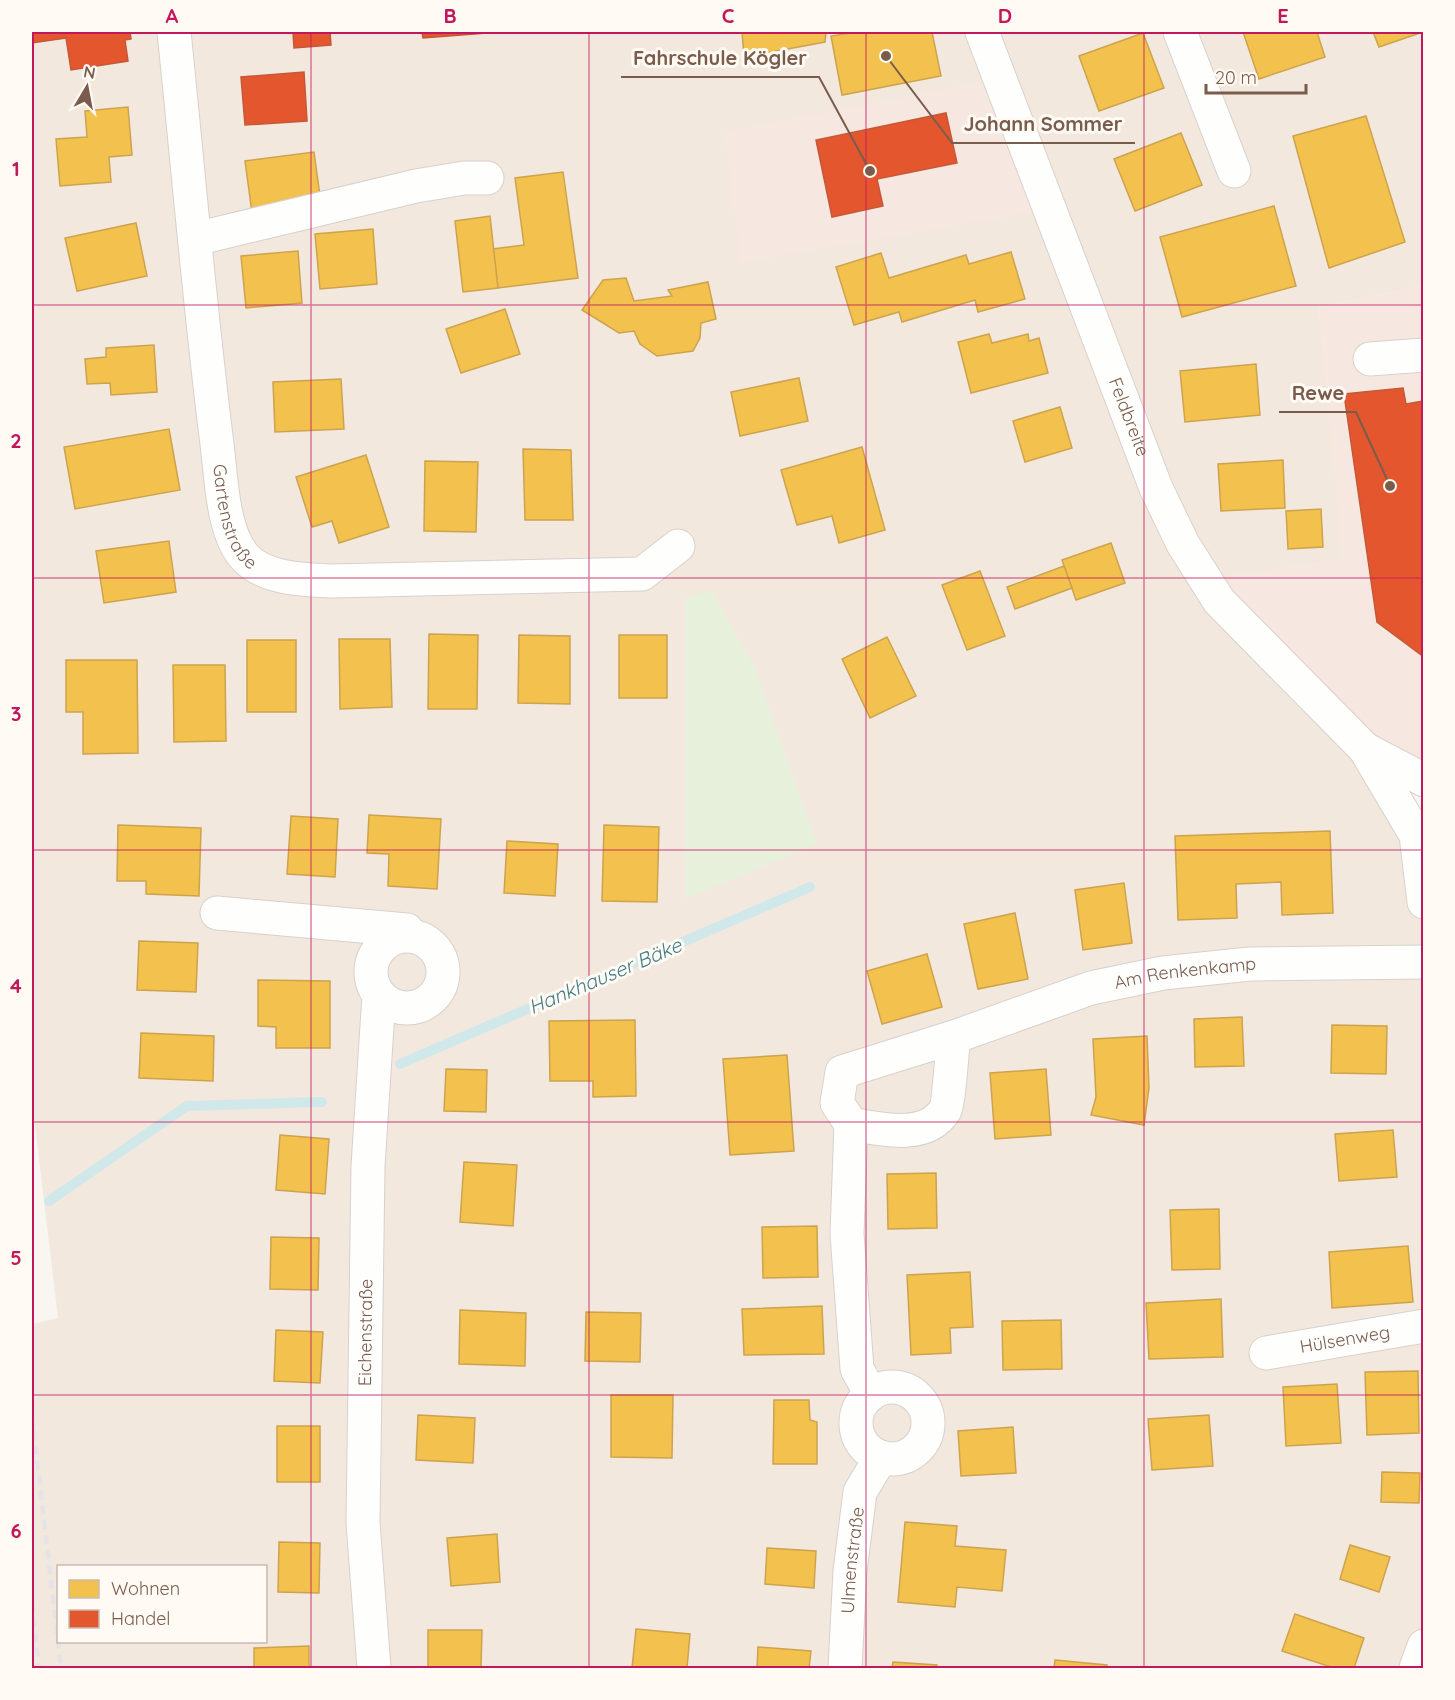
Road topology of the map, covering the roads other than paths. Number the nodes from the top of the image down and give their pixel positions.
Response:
1 (174, 32) edge
2 (982, 32) edge
3 (1180, 32) edge
4 (1234, 171) dead end
5 (487, 178) dead end
6 (195, 239) junction
7 (1424, 355) edge
8 (1370, 358) dead end
9 (678, 546) dead end
10 (1365, 749) junction
11 (1424, 780) edge
12 (1424, 902) edge
13 (217, 913) dead end
14 (412, 936) junction
15 (1424, 962) edge
16 (379, 995) junction
17 (954, 1037) junction
18 (850, 1124) junction
19 (1424, 1326) edge
20 (1266, 1353) dead end
21 (871, 1394) junction
22 (881, 1457) junction
23 (1424, 1646) edge
24 (374, 1668) edge
25 (845, 1668) edge
26 (1416, 1668) edge

1 - 6 street, Gartenstraße
2 - 10 street, Feldbreite
3 - 4 street
5 - 6 street
6 - 9 street, Gartenstraße
7 - 8 street
10 - 11 street, Feldbreite
10 - 12 street, Feldbreite
13 - 14 street
14 - 16 street, Eichenstraße
14 - 16 street
15 - 17 street, Am Renkenkamp
16 - 24 street, Eichenstraße
17 - 18 street, Am Renkenkamp
17 - 18 street
18 - 21 street, Am Renkenkamp
19 - 20 street, Hülsenweg
21 - 22 street
21 - 22 street
22 - 25 street, Ulmenstraße
23 - 26 street

